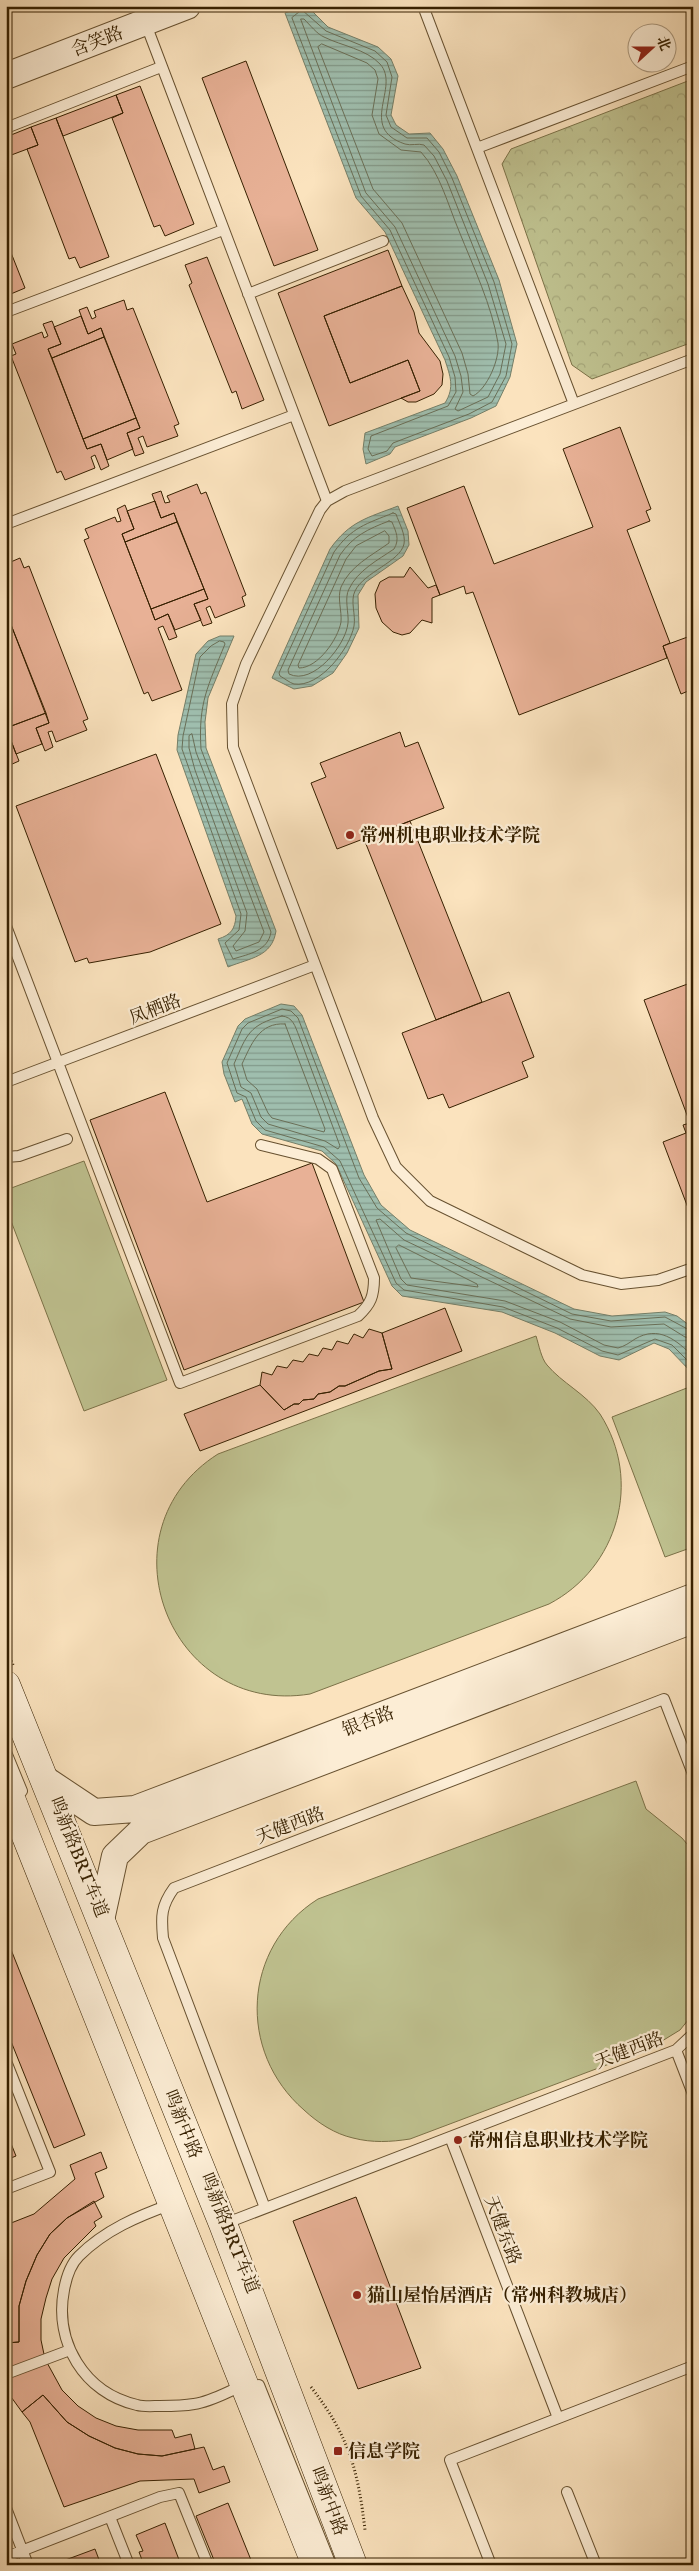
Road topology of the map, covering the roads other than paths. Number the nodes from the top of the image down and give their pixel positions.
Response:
1 (187, 6) edge
2 (423, 6) edge
3 (141, 10) edge
4 (6, 57) edge
5 (693, 66) edge
6 (161, 67) junction
7 (6, 76) edge
8 (6, 128) edge
9 (477, 148) junction
10 (222, 230) junction
11 (383, 241) dead end
12 (248, 294) junction
13 (6, 312) edge
14 (693, 359) edge
15 (574, 404) junction
16 (294, 415) junction
17 (327, 501) junction
18 (6, 524) edge
19 (6, 926) edge
20 (315, 964) junction
21 (58, 1063) junction
22 (6, 1082) edge
23 (67, 1139) dead end
24 (261, 1145) dead end
25 (6, 1157) edge
26 (693, 1268) edge
27 (693, 1597) edge
28 (693, 1620) edge
29 (6, 1685) edge
30 (6, 1752) edge
31 (693, 1774) edge
32 (46, 1780) junction
33 (13, 1803) edge
34 (101, 1920) junction
35 (693, 2034) edge
36 (676, 2050) junction
37 (6, 2061) edge
38 (693, 2094) edge
39 (450, 2137) junction
40 (6, 2189) edge
41 (172, 2204) junction
42 (265, 2208) junction
43 (223, 2224) junction
44 (70, 2350) junction
45 (693, 2366) edge
46 (6, 2374) edge
47 (257, 2380) junction
48 (558, 2418) junction
49 (567, 2492) dead end
50 (6, 2508) edge
51 (110, 2517) junction
52 (22, 2551) junction
53 (6, 2558) edge
54 (28, 2565) edge
55 (128, 2565) edge
56 (208, 2565) edge
57 (316, 2565) edge
58 (331, 2565) edge
59 (344, 2565) edge
60 (353, 2565) edge
61 (491, 2565) edge
62 (596, 2565) edge

1 - 3 street, 含笑路
2 - 9 lane
3 - 4 street, 含笑路
3 - 6 lane
3 - 7 street, 含笑路
5 - 9 lane
6 - 8 lane
6 - 10 lane
9 - 15 lane
10 - 12 lane
10 - 13 lane
11 - 12 lane
12 - 16 lane
14 - 15 lane
15 - 17 lane
16 - 17 lane
16 - 18 lane
17 - 20 lane
19 - 21 lane
20 - 21 lane, 凤栖路
20 - 26 lane
21 - 22 lane, 凤栖路
21 - 24 lane
23 - 25 lane
27 - 32 street, 银杏路
28 - 34 street, 银杏路
29 - 32 main road, 鸣新中路
30 - 33 lane, 鸣新路BRT车道
31 - 42 lane, 天健西路
32 - 34 main road, 鸣新中路
33 - 41 main road, 鸣新中路
34 - 43 main road, 鸣新中路
35 - 36 lane, 天健西路
36 - 38 lane
36 - 39 lane, 天健西路
37 - 40 lane
39 - 42 lane, 天健西路
39 - 48 lane, 天健东路
41 - 44 lane
41 - 47 main road, 鸣新中路
42 - 43 lane, 天健西路
43 - 60 main road, 鸣新中路
44 - 46 lane
44 - 47 lane
45 - 48 lane
47 - 57 main road, 鸣新中路
47 - 58 lane
47 - 59 lane
48 - 61 lane
49 - 62 lane
50 - 52 lane
51 - 52 lane
51 - 55 lane
51 - 56 lane
52 - 53 lane
52 - 54 lane

